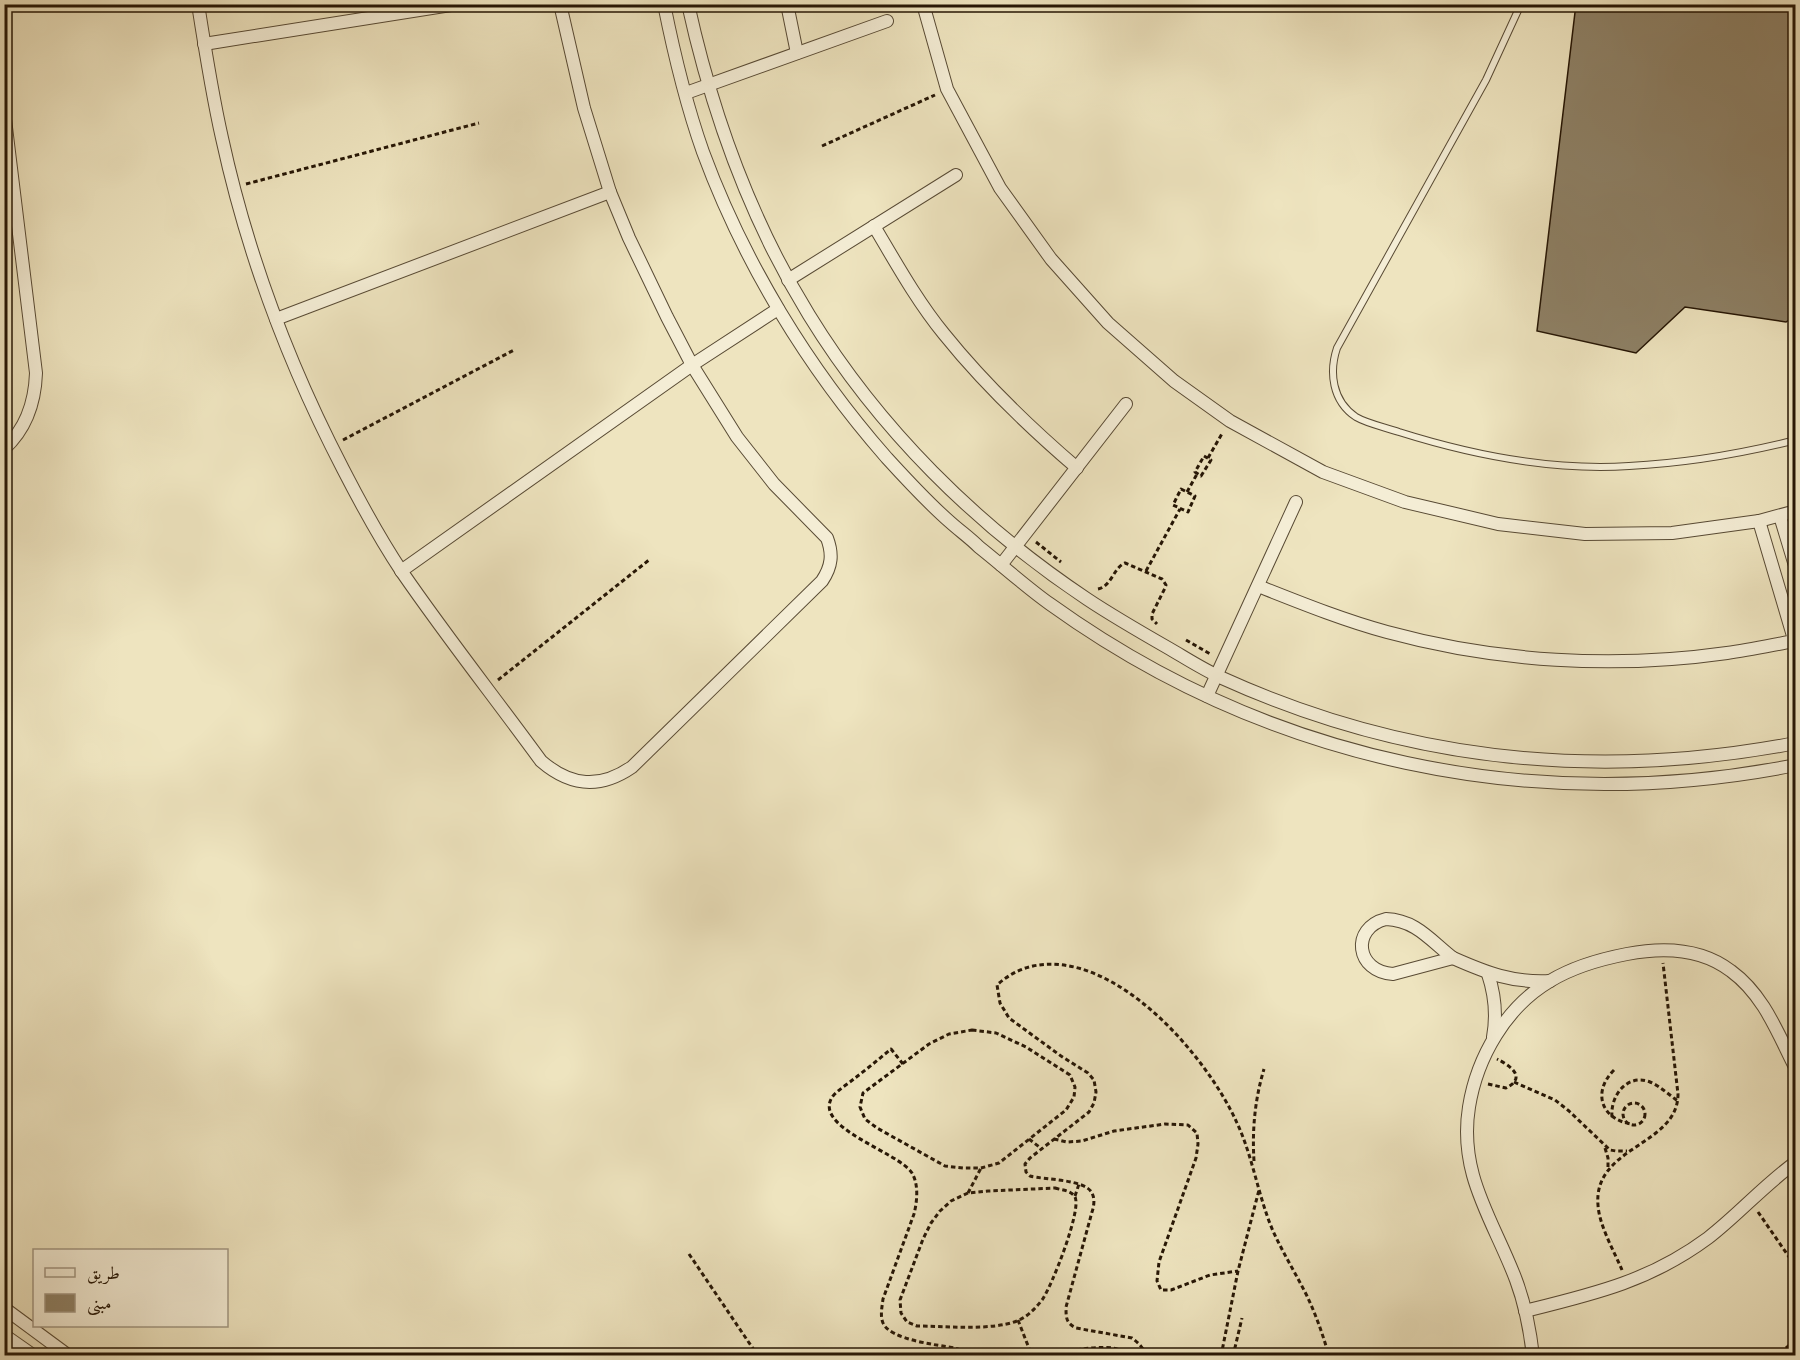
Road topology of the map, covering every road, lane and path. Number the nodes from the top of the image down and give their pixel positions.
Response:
1 (198, 4) edge
2 (457, 4) edge
3 (560, 4) edge
4 (664, 4) edge
5 (688, 4) edge
6 (787, 4) edge
7 (923, 4) edge
8 (1521, 4) edge
9 (887, 21) dead end
10 (204, 44) junction
11 (797, 53) junction
12 (708, 85) junction
13 (947, 89) junction
14 (686, 93) junction
15 (4, 111) edge
16 (479, 123) dead end
17 (822, 146) dead end
18 (956, 175) dead end
19 (234, 188) junction
20 (610, 192) junction
21 (874, 226) junction
22 (788, 280) junction
23 (778, 309) junction
24 (276, 319) junction
25 (514, 350) dead end
26 (692, 365) junction
27 (1126, 404) dead end
28 (1230, 421) junction
29 (1796, 440) edge
30 (331, 446) junction
31 (4, 448) edge
32 (1208, 458) junction
33 (1077, 468) junction
34 (1197, 474) junction
35 (1187, 492) junction
36 (1296, 502) dead end
37 (1180, 509) junction
38 (1791, 510) edge
39 (1758, 520) junction
40 (1026, 534) junction
41 (1015, 547) junction
42 (649, 560) dead end
43 (1001, 565) junction
44 (1067, 567) dead end
45 (1796, 569) edge
46 (401, 571) junction
47 (1146, 571) junction
48 (1092, 586) dead end
49 (1258, 586) junction
50 (1158, 625) dead end
51 (1177, 635) dead end
52 (1795, 643) edge
53 (1224, 661) junction
54 (1217, 676) junction
55 (487, 688) junction
56 (1207, 696) junction
57 (1796, 743) edge
58 (1796, 765) edge
59 (1661, 949) junction
60 (1453, 958) junction
61 (1488, 974) junction
62 (1550, 981) junction
63 (1492, 1042) junction
64 (1485, 1054) junction
65 (903, 1064) junction
66 (1264, 1069) dead end
67 (1796, 1069) edge
68 (1614, 1070) dead end
69 (1475, 1079) junction
70 (1514, 1082) junction
71 (1678, 1101) junction
72 (1611, 1117) junction
73 (1631, 1124) junction
74 (1029, 1139) junction
75 (1054, 1139) junction
76 (1604, 1146) junction
77 (1042, 1149) junction
78 (1629, 1151) junction
79 (1796, 1162) edge
80 (981, 1168) junction
81 (1254, 1169) junction
82 (1608, 1170) junction
83 (1079, 1184) junction
84 (1259, 1188) junction
85 (968, 1193) junction
86 (1075, 1197) junction
87 (1751, 1201) junction
88 (689, 1254) dead end
89 (1796, 1267) edge
90 (1238, 1271) junction
91 (1628, 1283) junction
92 (4, 1308) edge
93 (1526, 1311) junction
94 (1242, 1318) dead end
95 (1018, 1320) junction
96 (4, 1335) edge
97 (1796, 1339) edge
98 (34, 1356) edge
99 (69, 1356) edge
100 (758, 1356) edge
101 (967, 1356) edge
102 (1032, 1356) edge
103 (1047, 1356) edge
104 (1128, 1356) edge
105 (1145, 1356) edge
106 (1221, 1356) edge
107 (1233, 1356) edge
108 (1329, 1356) edge
109 (1533, 1356) edge
110 (1773, 1356) edge

1 - 10 street
2 - 10 street
3 - 20 street
4 - 14 street
5 - 12 street
6 - 11 street
7 - 13 street
8 - 29 lane
9 - 11 street
10 - 19 street
11 - 12 street
12 - 14 street
12 - 22 street
13 - 17 path
13 - 28 street
14 - 23 street
15 - 31 street
16 - 19 path
18 - 21 street
19 - 24 street
20 - 24 street
20 - 26 street
21 - 22 street
21 - 33 street
22 - 41 street
23 - 26 street
23 - 43 street
24 - 30 street
25 - 30 path
26 - 46 street
26 - 55 street
27 - 33 street
28 - 32 path
28 - 39 street
30 - 46 street
32 - 34 path
32 - 34 path
33 - 40 street
34 - 35 path
35 - 37 path
35 - 37 path
36 - 49 street
37 - 47 path
38 - 39 street
38 - 45 street
39 - 52 street
40 - 41 street
40 - 44 path
41 - 43 street
41 - 54 street
42 - 55 path
43 - 56 street
46 - 55 street
47 - 48 path
47 - 50 path
49 - 52 street
49 - 53 street
51 - 53 path
53 - 54 street
54 - 56 street
54 - 57 street
56 - 58 street
59 - 62 street
59 - 67 street
59 - 71 path
60 - 60 street
60 - 61 street
61 - 62 street
61 - 63 street
62 - 63 street
63 - 64 street
64 - 69 street
64 - 70 path
65 - 74 path
65 - 80 path
65 - 101 path
66 - 81 path
68 - 72 path
69 - 70 path
69 - 93 street
70 - 76 path
71 - 72 path
71 - 78 path
72 - 73 path
73 - 73 path
74 - 77 path
74 - 80 path
75 - 77 path
75 - 81 path
75 - 90 path
76 - 78 path
76 - 82 path
77 - 83 path
78 - 82 path
79 - 87 street
80 - 85 path
81 - 84 path
82 - 91 path
83 - 86 path
83 - 105 path
84 - 90 path
84 - 108 path
85 - 86 path
85 - 95 path
86 - 95 path
87 - 89 path
87 - 91 street
88 - 100 path
90 - 106 path
91 - 93 street
92 - 99 street
93 - 109 street
94 - 107 path
95 - 102 path
96 - 98 street
97 - 110 path
103 - 104 path

